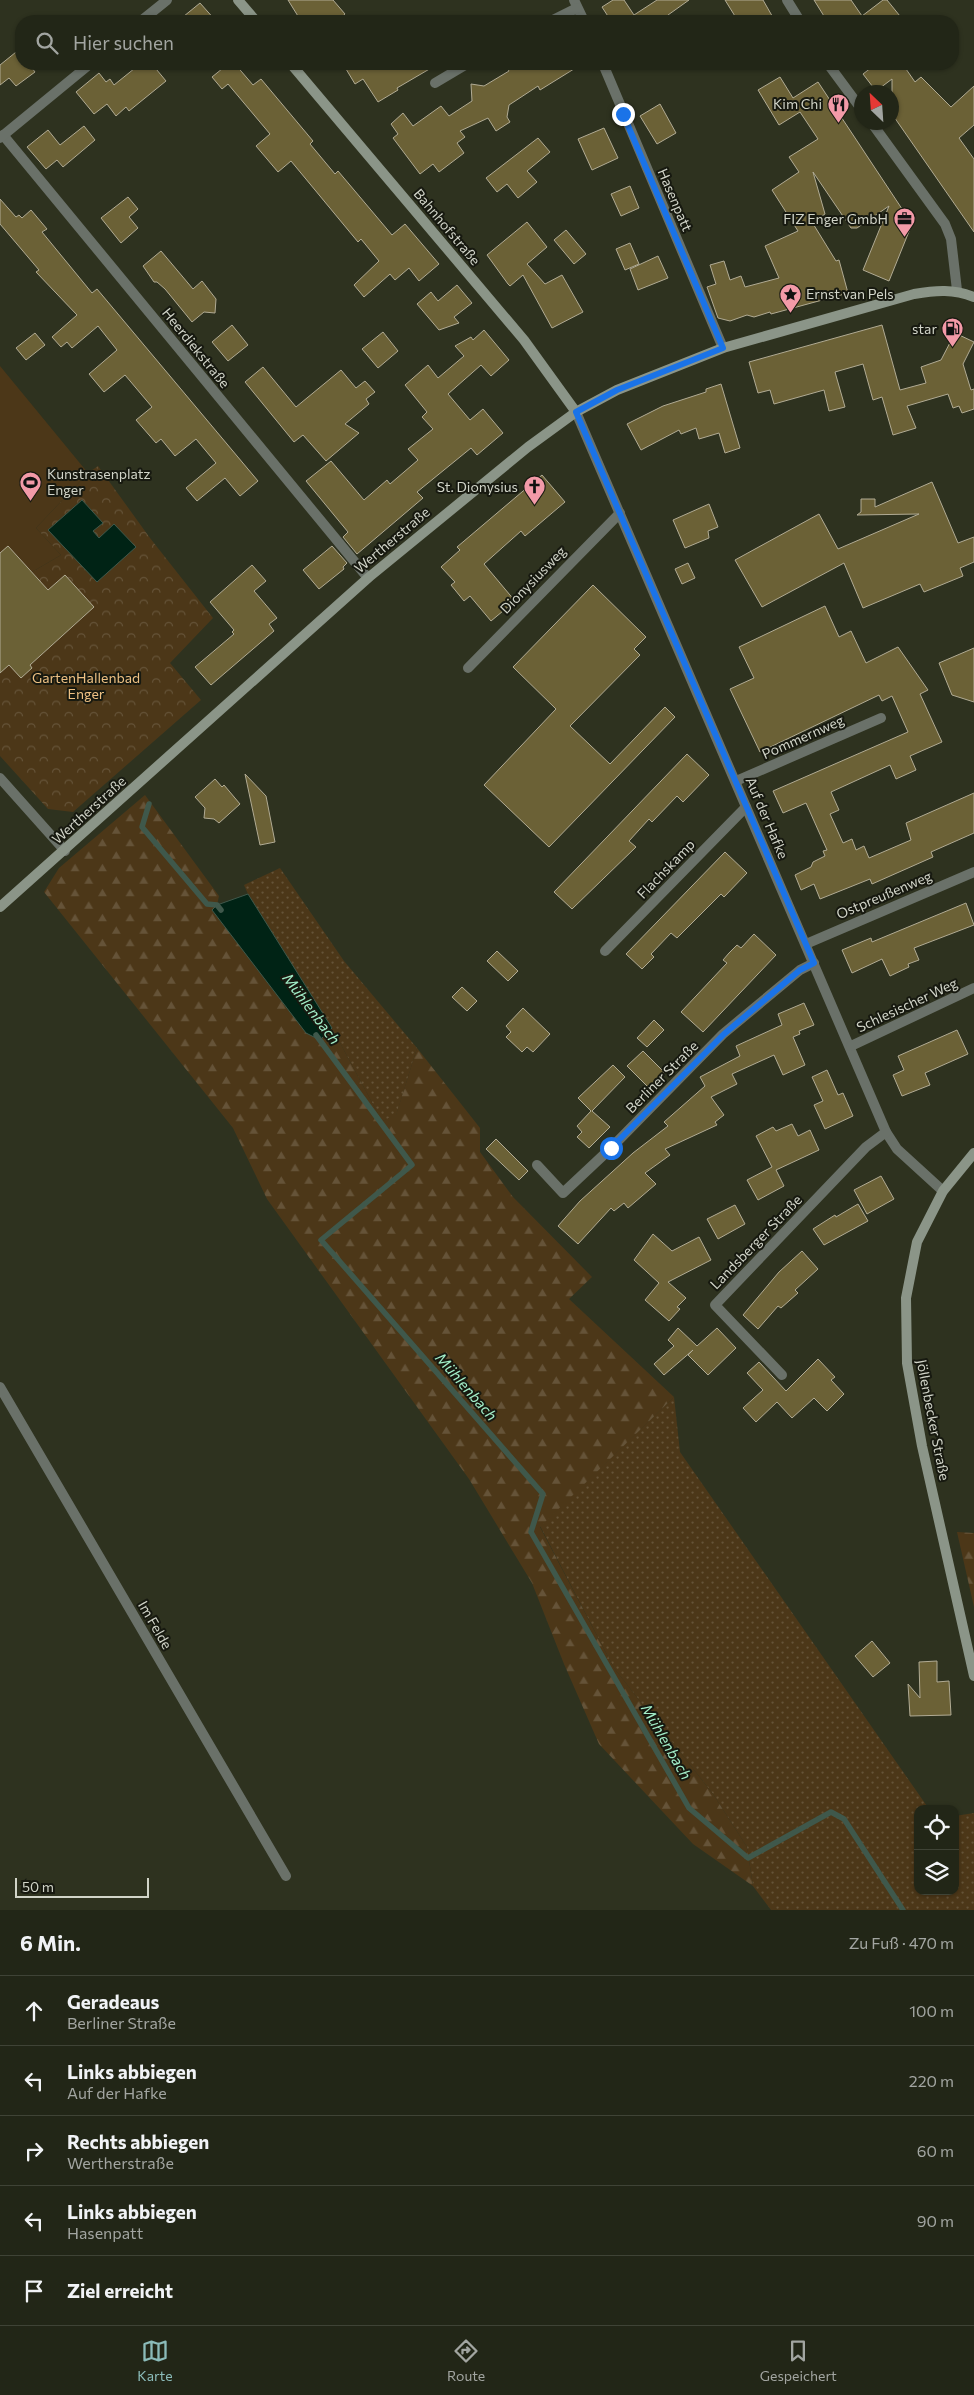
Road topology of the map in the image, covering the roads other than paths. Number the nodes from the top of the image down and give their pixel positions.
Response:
1 (167, 0) edge
2 (238, 0) edge
3 (787, 0) edge
4 (576, 4) edge
5 (148, 15) edge
6 (251, 15) edge
7 (560, 15) edge
8 (796, 15) edge
9 (83, 70) edge
10 (296, 70) edge
11 (457, 70) edge
12 (606, 70) edge
13 (832, 70) edge
14 (435, 83) dead end
15 (854, 99) edge
16 (877, 130) edge
17 (2, 137) edge
18 (957, 290) junction
19 (974, 297) edge
20 (723, 348) junction
21 (576, 412) junction
22 (620, 513) junction
23 (368, 578) junction
24 (468, 668) dead end
25 (881, 718) dead end
26 (0, 778) edge
27 (736, 781) junction
28 (746, 807) junction
29 (64, 851) junction
30 (974, 872) edge
31 (0, 907) edge
32 (806, 944) junction
33 (605, 951) dead end
34 (814, 963) junction
35 (974, 988) edge
36 (851, 1046) junction
37 (886, 1132) junction
38 (974, 1153) edge
39 (537, 1165) dead end
40 (943, 1191) junction
41 (782, 1375) dead end
42 (0, 1387) edge
43 (974, 1676) edge
44 (286, 1876) dead end

1 - 5 street
2 - 6 main road
3 - 8 street
4 - 7 street
9 - 17 street
10 - 21 main road, Bahnhofstraße
11 - 14 street
12 - 20 street, Hasenpatt
13 - 15 street
16 - 18 street
17 - 23 street, Heerdiekstraße
18 - 19 main road
18 - 20 main road, Wertherstraße
20 - 21 main road, Wertherstraße
21 - 22 street, Auf der Hafke
21 - 23 main road, Wertherstraße
22 - 24 street, Dionysiusweg
22 - 27 street, Auf der Hafke
23 - 29 main road, Wertherstraße
25 - 27 street, Pommernweg
26 - 29 street
27 - 28 street, Auf der Hafke
28 - 32 street, Auf der Hafke
28 - 33 street, Flachskamp
29 - 31 main road, Wertherstraße
30 - 32 street, Ostpreußenweg
32 - 34 street, Auf der Hafke
34 - 36 street, Auf der Hafke
34 - 39 street, Berliner Straße
35 - 36 street, Schlesischer Weg
36 - 37 street, Auf der Hafke
37 - 40 street, Auf der Hafke
37 - 41 street, Landsberger Straße
38 - 40 main road, Jöllenbecker Straße
40 - 43 main road, Jöllenbecker Straße
42 - 44 street, Im Felde

